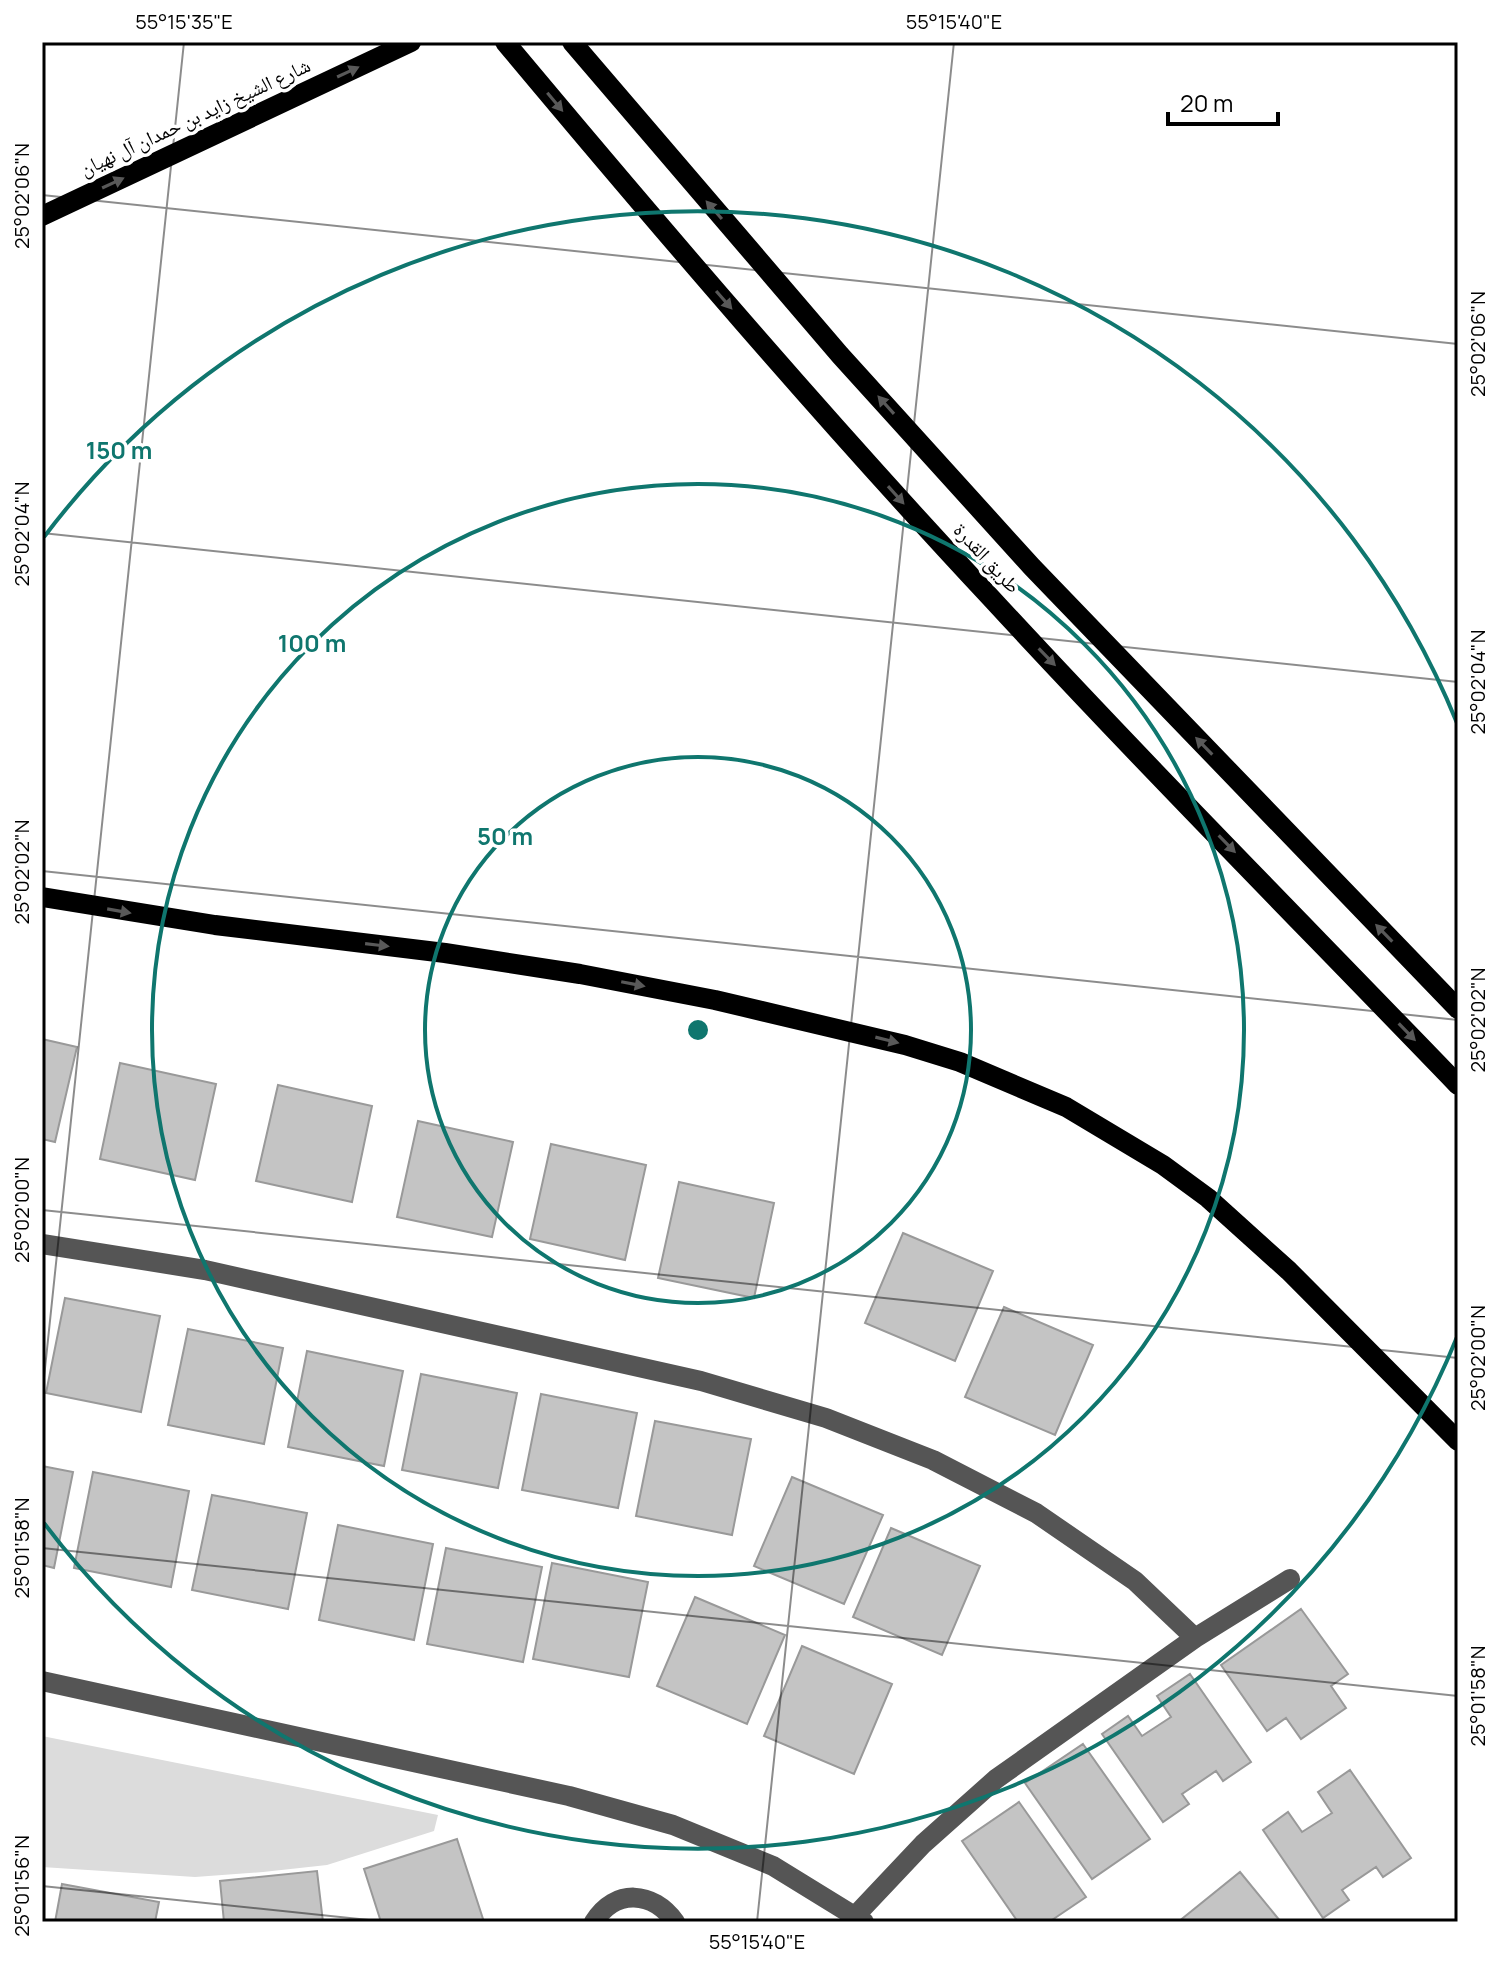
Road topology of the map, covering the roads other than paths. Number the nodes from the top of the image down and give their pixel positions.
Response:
1 (411, 42) edge
2 (505, 42) edge
3 (572, 42) edge
4 (42, 216) edge
5 (42, 897) edge
6 (1458, 1009) edge
7 (1458, 1085) edge
8 (42, 1244) edge
9 (1458, 1441) edge
10 (1290, 1579) dead end
11 (1195, 1638) junction
12 (42, 1681) edge
13 (860, 1919) edge
14 (594, 1922) edge
15 (675, 1922) edge

4 -> 1 main road, شارع الشيخ زايد بن حمدان آل نهيان
2 -> 7 main road, طريق القدرة
6 -> 3 main road, طريق القدرة
5 -> 9 main road
8 - 11 street
10 - 11 street
11 - 13 street
12 - 13 street
14 - 15 street

